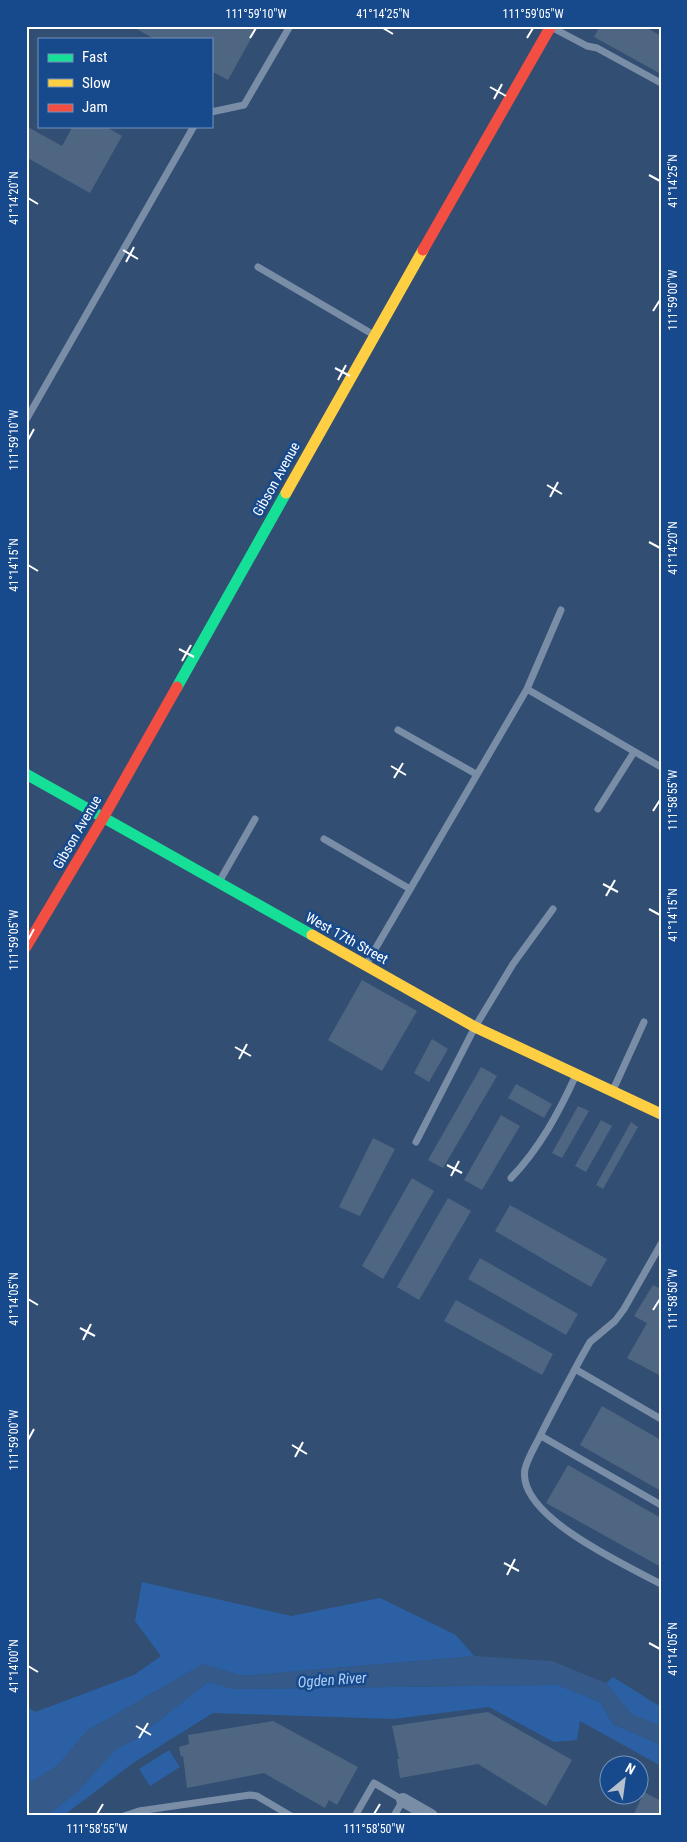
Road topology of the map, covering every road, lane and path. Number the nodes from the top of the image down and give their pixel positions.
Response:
1 (290, 26) edge
2 (551, 26) edge
3 (661, 83) edge
4 (212, 112) edge
5 (193, 128) edge
6 (258, 267) dead end
7 (374, 336) junction
8 (26, 420) edge
9 (561, 610) dead end
10 (527, 689) junction
11 (398, 730) dead end
12 (634, 752) junction
13 (661, 767) edge
14 (26, 774) edge
15 (476, 774) junction
16 (598, 809) dead end
17 (103, 818) junction
18 (255, 819) dead end
19 (324, 839) dead end
20 (218, 882) junction
21 (410, 889) junction
22 (553, 909) dead end
23 (26, 947) edge
24 (365, 965) junction
25 (644, 1022) dead end
26 (475, 1028) junction
27 (576, 1074) junction
28 (612, 1092) junction
29 (661, 1114) edge
30 (416, 1142) dead end
31 (510, 1178) dead end
32 (661, 1244) edge
33 (574, 1370) junction
34 (661, 1419) edge
35 (540, 1436) junction
36 (661, 1504) edge
37 (661, 1584) edge
38 (403, 1800) junction
39 (124, 1816) edge
40 (291, 1816) edge
41 (355, 1816) edge
42 (394, 1816) edge
43 (431, 1816) edge

1 - 4 lane
2 - 3 lane
2 - 7 street, Gibson Avenue
5 - 8 lane
6 - 7 lane
7 - 17 street, Gibson Avenue
9 - 10 lane
10 - 12 lane
10 - 15 lane
11 - 15 lane
12 - 13 lane
12 - 16 lane
14 - 17 street, West 17th Street
15 - 21 lane
17 - 20 street, West 17th Street
17 - 23 street, Gibson Avenue
18 - 20 lane
19 - 21 lane
20 - 24 street, West 17th Street
21 - 24 lane
22 - 26 lane
24 - 26 street, West 17th Street
25 - 28 lane
26 - 27 street, West 17th Street
26 - 30 lane
27 - 28 street, West 17th Street
27 - 31 lane
28 - 29 street, West 17th Street
32 - 33 lane
33 - 34 lane
33 - 35 lane
35 - 36 lane
35 - 37 lane
38 - 41 lane
38 - 42 lane
38 - 43 street
39 - 40 lane

